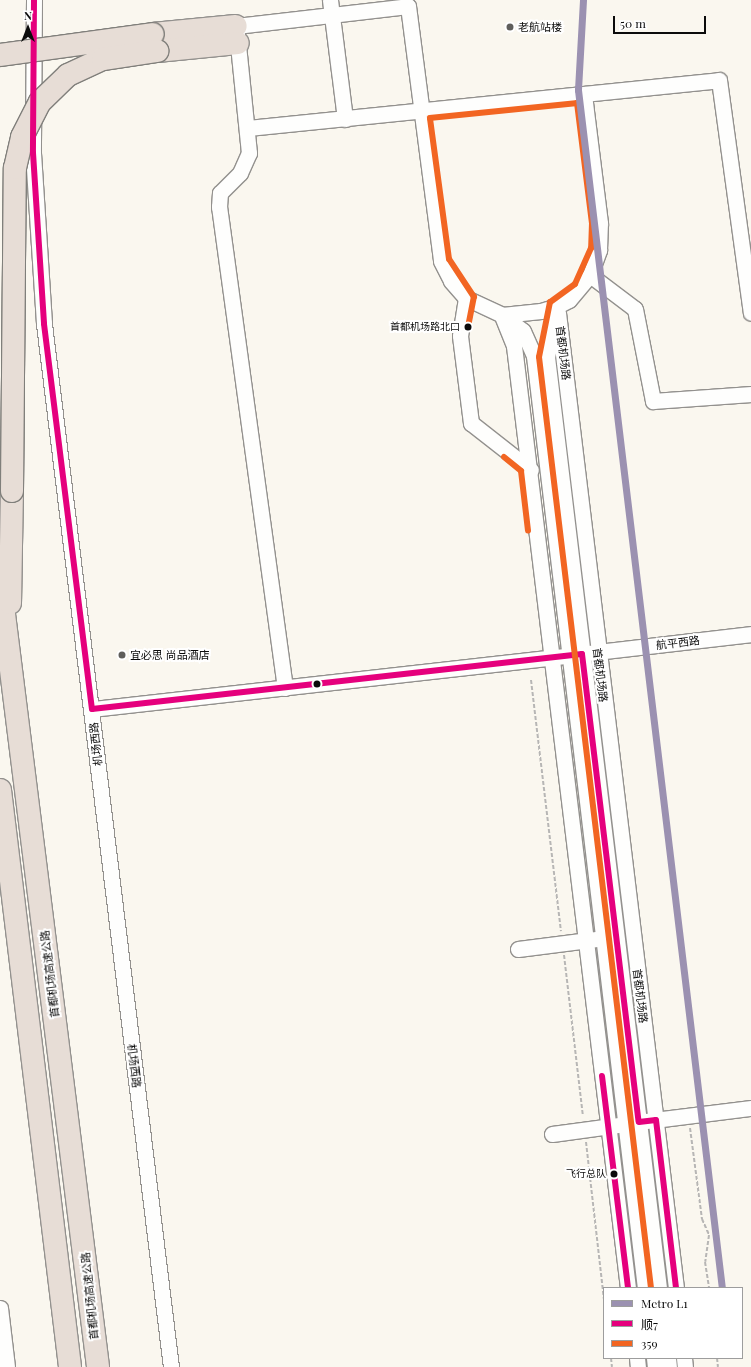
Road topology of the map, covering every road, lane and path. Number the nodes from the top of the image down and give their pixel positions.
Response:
1 (34, 0) edge
2 (330, 0) edge
3 (332, 15) junction
4 (237, 35) junction
5 (155, 42) junction
6 (0, 55) edge
7 (584, 94) junction
8 (421, 111) junction
9 (345, 119) junction
10 (248, 128) junction
11 (590, 275) junction
12 (466, 298) junction
13 (557, 306) junction
14 (751, 313) edge
15 (502, 315) junction
16 (751, 394) edge
17 (576, 465) junction
18 (529, 466) junction
19 (556, 493) junction
20 (0, 582) edge
21 (751, 634) edge
22 (9, 646) junction
23 (598, 652) junction
24 (567, 655) junction
25 (531, 680) dead end
26 (285, 688) junction
27 (92, 709) junction
28 (0, 790) edge
29 (593, 802) junction
30 (618, 818) junction
31 (572, 823) junction
32 (609, 938) junction
33 (586, 940) junction
34 (563, 943) junction
35 (518, 949) dead end
36 (639, 988) junction
37 (593, 994) junction
38 (619, 1015) junction
39 (751, 1108) edge
40 (656, 1120) junction
41 (631, 1123) junction
42 (609, 1126) junction
43 (689, 1127) dead end
44 (584, 1130) junction
45 (552, 1134) dead end
46 (628, 1287) edge
47 (645, 1287) edge
48 (659, 1287) edge
49 (676, 1287) edge
50 (708, 1287) edge
51 (603, 1291) edge
52 (0, 1308) edge
53 (7, 1367) edge
54 (70, 1367) edge
55 (98, 1367) edge
56 (171, 1367) edge

1 - 27 street, 机场西路
2 - 3 street
3 - 4 street
3 - 8 street
3 - 9 street
4 - 5 highway
4 - 10 street
5 - 6 highway, bridge
5 - 22 highway, bridge
7 - 8 street
7 - 11 street
7 - 14 street
8 - 9 street
8 - 12 street
9 - 10 street
10 - 26 street
11 - 13 street
11 - 16 street
12 - 15 street
12 - 18 street
13 - 15 street
13 - 17 street, 首都机场路
13 - 19 street, 首都机场路
15 - 18 street, 首都机场路
15 - 19 street, 首都机场路
17 - 19 street
17 - 23 street, 首都机场路
18 - 19 street
18 - 24 street, 首都机场路
19 - 24 street, 首都机场路
20 - 22 highway, 首都机场高速公路
21 - 23 street, 航平西路
22 - 55 highway, 首都机场高速公路
23 - 24 street, 航平西路
23 - 30 street, 首都机场路
24 - 26 street, 航平西路
24 - 29 street, 首都机场路
24 - 31 street, 首都机场路
25 - 34 path
26 - 27 street, 航平西路
27 - 56 street, 机场西路
28 - 54 highway
29 - 30 street
29 - 31 street
29 - 32 street, 首都机场路
30 - 36 street, 首都机场路
31 - 33 street, 首都机场路
32 - 33 street
32 - 38 street, 首都机场路
33 - 34 street
33 - 37 street, 首都机场路
34 - 35 street
34 - 44 path
36 - 38 street
36 - 40 street, 首都机场路
37 - 38 street
37 - 42 street, 首都机场路
38 - 41 street, 首都机场路
39 - 40 street
40 - 41 street
40 - 49 street, 首都机场路
41 - 42 street
41 - 47 street, 首都机场路
41 - 48 street, 首都机场路
42 - 44 street
42 - 46 street, 首都机场路
43 - 50 path
44 - 45 street
44 - 51 path
52 - 53 street

